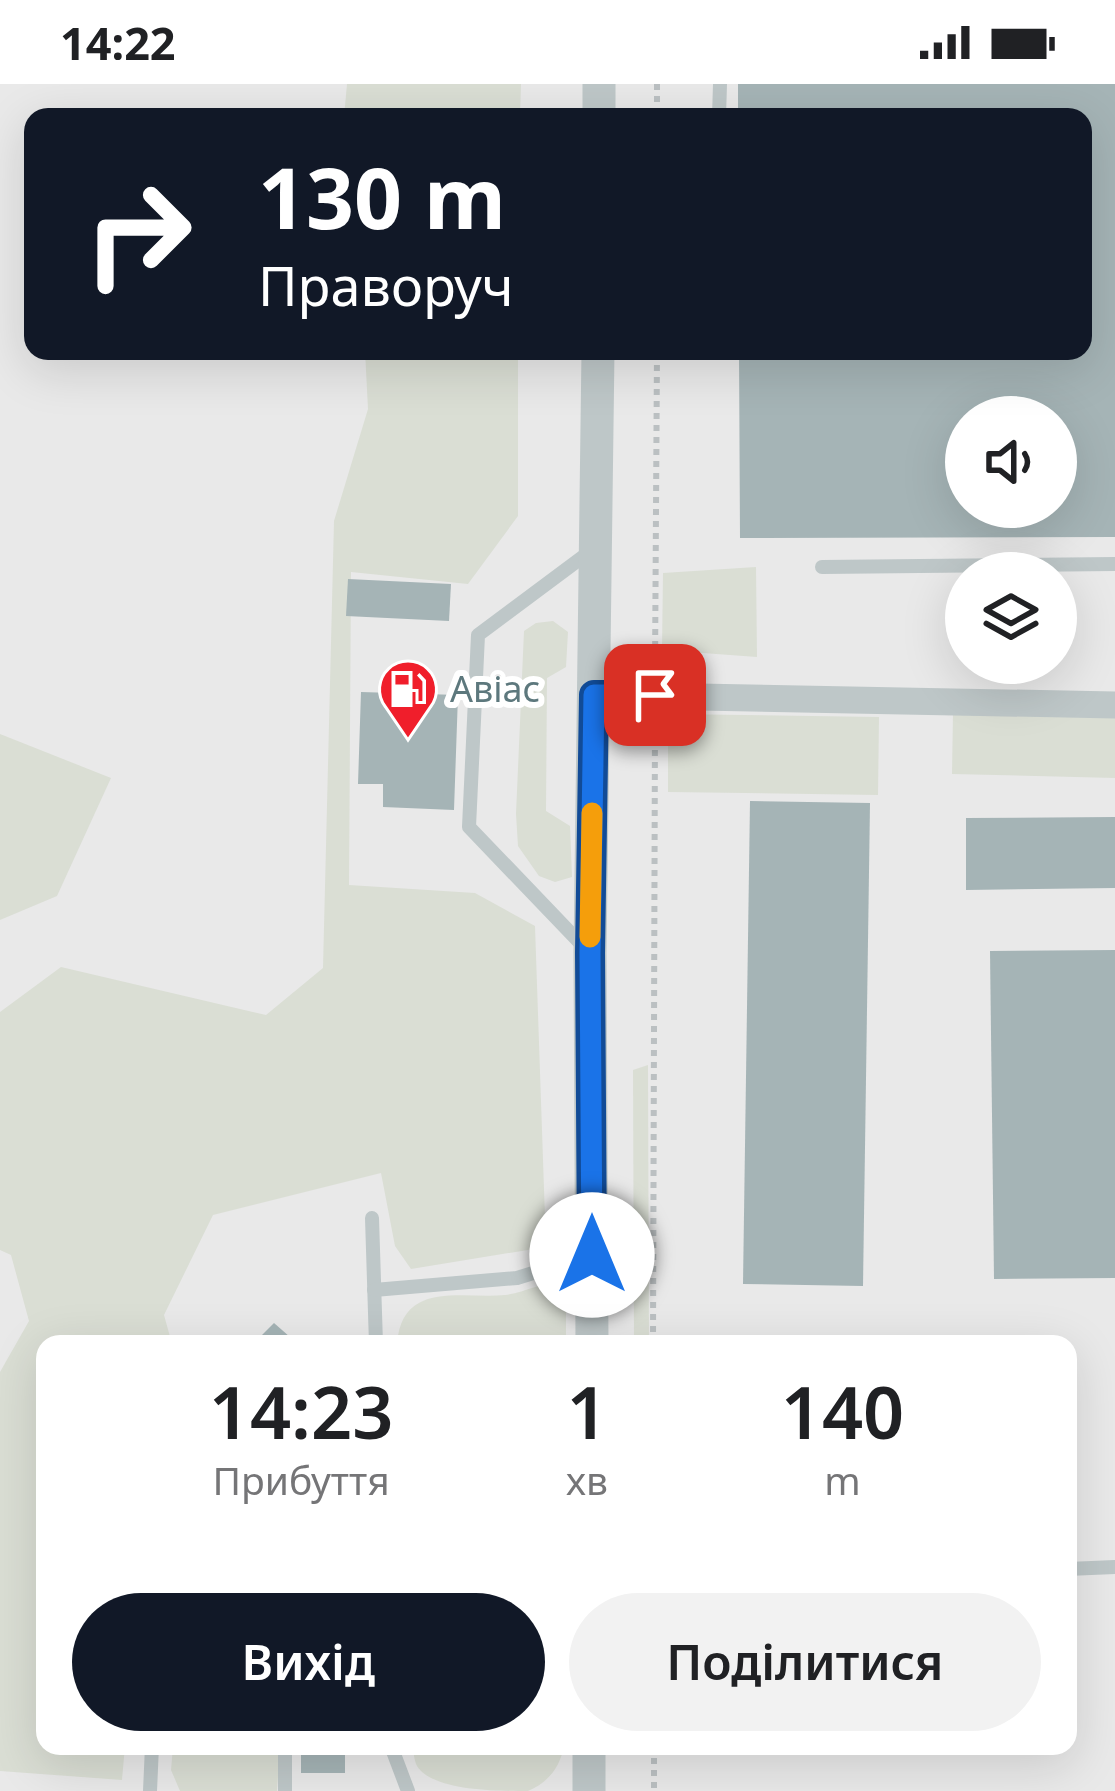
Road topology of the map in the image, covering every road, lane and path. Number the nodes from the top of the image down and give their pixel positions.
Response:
1 (598, 360) edge
2 (657, 360) edge
3 (596, 547) junction
4 (1115, 564) edge
5 (822, 567) dead end
6 (594, 695) junction
7 (655, 695) junction
8 (1115, 705) edge
9 (590, 953) junction
10 (373, 1218) dead end
11 (592, 1255) junction
12 (374, 1290) junction
13 (376, 1335) edge
14 (592, 1335) edge
15 (652, 1335) edge
16 (1115, 1567) edge
17 (1077, 1569) edge
18 (152, 1755) edge
19 (285, 1755) edge
20 (395, 1755) edge
21 (589, 1755) edge
22 (654, 1755) edge
23 (150, 1791) edge
24 (285, 1791) edge
25 (408, 1791) edge
26 (589, 1791) edge
27 (654, 1791) edge

1 - 3 street
2 - 7 path
3 - 6 street
3 - 9 lane
4 - 5 lane
6 - 7 street
6 - 9 street
7 - 8 street
7 - 15 path
9 - 11 street
10 - 12 lane
11 - 12 lane
11 - 14 street
12 - 13 lane
16 - 17 lane
18 - 23 lane
19 - 24 lane
20 - 25 lane
21 - 26 street
22 - 27 path

